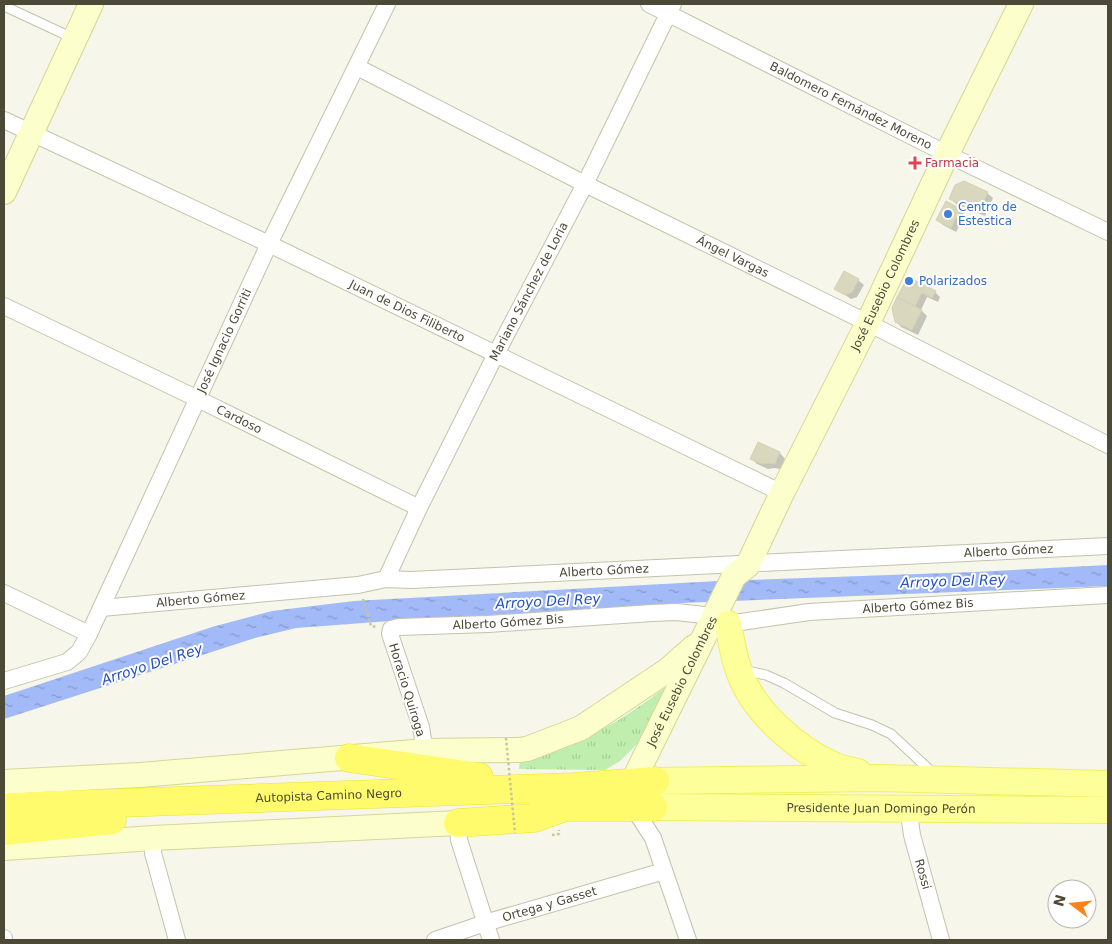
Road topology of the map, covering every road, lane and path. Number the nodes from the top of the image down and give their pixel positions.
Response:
1 (91, 4) edge
2 (387, 4) edge
3 (649, 4) edge
4 (1021, 4) edge
5 (4, 6) edge
6 (670, 9) edge
7 (75, 39) junction
8 (357, 67) junction
9 (4, 120) edge
10 (31, 133) junction
11 (947, 154) junction
12 (585, 184) junction
13 (4, 192) edge
14 (1108, 232) edge
15 (269, 244) junction
16 (4, 306) edge
17 (868, 322) junction
18 (496, 354) junction
19 (198, 399) junction
20 (1108, 446) edge
21 (782, 493) junction
22 (419, 508) junction
23 (1108, 546) edge
24 (745, 572) junction
25 (386, 579) junction
26 (4, 593) edge
27 (1108, 595) edge
28 (363, 597) dead end
29 (101, 608) junction
30 (724, 613) junction
31 (371, 626) dead end
32 (391, 629) joint
33 (89, 634) junction
34 (702, 639) junction
35 (738, 669) junction
36 (4, 681) edge
37 (506, 738) dead end
38 (425, 751) junction
39 (349, 758) junction
40 (878, 778) junction
41 (939, 778) junction
42 (4, 782) edge
43 (1108, 784) edge
44 (643, 795) junction
45 (570, 797) junction
46 (4, 808) edge
47 (908, 808) junction
48 (1065, 809) junction
49 (1108, 810) edge
50 (1108, 816) edge
51 (458, 823) junction
52 (4, 831) edge
53 (515, 833) dead end
54 (153, 838) junction
55 (4, 848) edge
56 (664, 871) junction
57 (485, 923) junction
58 (178, 940) edge
59 (435, 940) edge
60 (491, 940) edge
61 (688, 940) edge
62 (940, 940) edge

1 - 7 street
2 - 8 street, José Ignacio Gorriti
3 - 6 street, Baldomero Fernández Moreno
4 - 11 street, José Eusebio Colombres
5 - 7 lane
6 - 11 street, Baldomero Fernández Moreno
6 - 12 street, Mariano Sánchez de Loria
7 - 10 street
8 - 12 street, Ángel Vargas
8 - 15 street, José Ignacio Gorriti
9 - 10 street, Juan de Dios Filiberto
10 - 13 street
10 - 15 street, Juan de Dios Filiberto
11 - 14 street, Baldomero Fernández Moreno
11 - 17 street, José Eusebio Colombres
12 - 17 street, Ángel Vargas
12 - 18 street, Mariano Sánchez de Loria
15 - 18 street, Juan de Dios Filiberto
15 - 19 street, José Ignacio Gorriti
16 - 19 street, Cardoso
17 - 20 street, Ángel Vargas
17 - 21 street, José Eusebio Colombres
18 - 21 street, Juan de Dios Filiberto
18 - 22 street, Mariano Sánchez de Loria
19 - 22 street, Cardoso
19 - 29 street, José Ignacio Gorriti
21 - 24 street, José Eusebio Colombres
22 - 25 street, Mariano Sánchez de Loria
23 - 24 street, Alberto Gómez
24 - 25 street, Alberto Gómez
24 - 30 street, José Eusebio Colombres
25 - 29 street, Alberto Gómez
26 - 33 street
27 - 30 street, Alberto Gómez Bis
28 - 31 path
29 - 33 street, José Ignacio Gorriti
30 - 32 street, Alberto Gómez Bis
30 - 34 street, José Eusebio Colombres
30 - 35 main road
30 - 44 street, José Eusebio Colombres
32 - 38 street, Horacio Quiroga
33 - 36 street, José Ignacio Gorriti
34 - 38 street
34 - 44 street, José Eusebio Colombres
35 - 40 main road
35 - 41 lane
37 - 53 path, bridge
38 - 39 street
39 - 42 street
39 - 45 highway
40 - 41 main road
40 - 44 main road
41 - 43 main road
44 - 45 highway, Autopista Camino Negro
44 - 47 main road, Presidente Juan Domingo Perón
44 - 56 street
45 - 46 highway, Autopista Camino Negro
45 - 51 highway
45 - 52 highway, Autopista Camino Negro
47 - 48 main road, Presidente Juan Domingo Perón
47 - 62 street, Rossi
48 - 49 main road, Presidente Juan Domingo Perón
48 - 50 street
51 - 54 street
51 - 57 street
54 - 55 street
54 - 58 street
56 - 57 street, Ortega y Gasset
56 - 61 street
57 - 59 street, Ortega y Gasset
57 - 60 street

